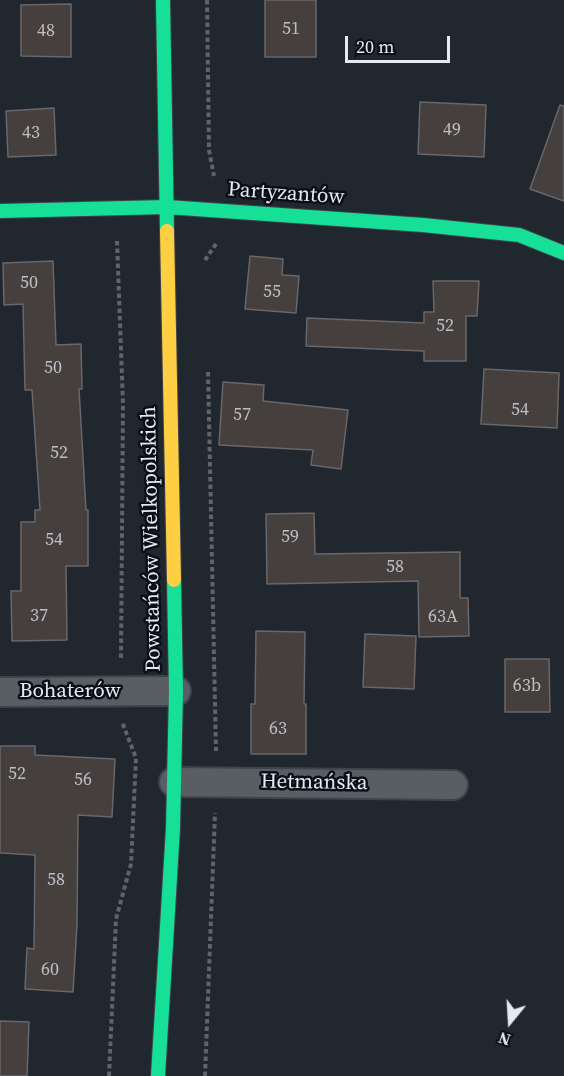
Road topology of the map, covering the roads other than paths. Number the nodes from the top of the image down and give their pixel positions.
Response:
1 (163, 0) edge
2 (167, 207) junction
3 (0, 210) edge
4 (564, 254) edge
5 (176, 691) junction
6 (0, 692) edge
7 (174, 782) junction
8 (453, 785) dead end
9 (158, 1076) edge

1 - 2 street, Powstańców Wielkopolskich
2 - 3 street, Partyzantów
2 - 4 street, Partyzantów
2 - 5 street, Powstańców Wielkopolskich
5 - 6 street, Bohaterów
5 - 7 street, Powstańców Wielkopolskich
7 - 8 street, Hetmańska
7 - 9 street, Powstańców Wielkopolskich

